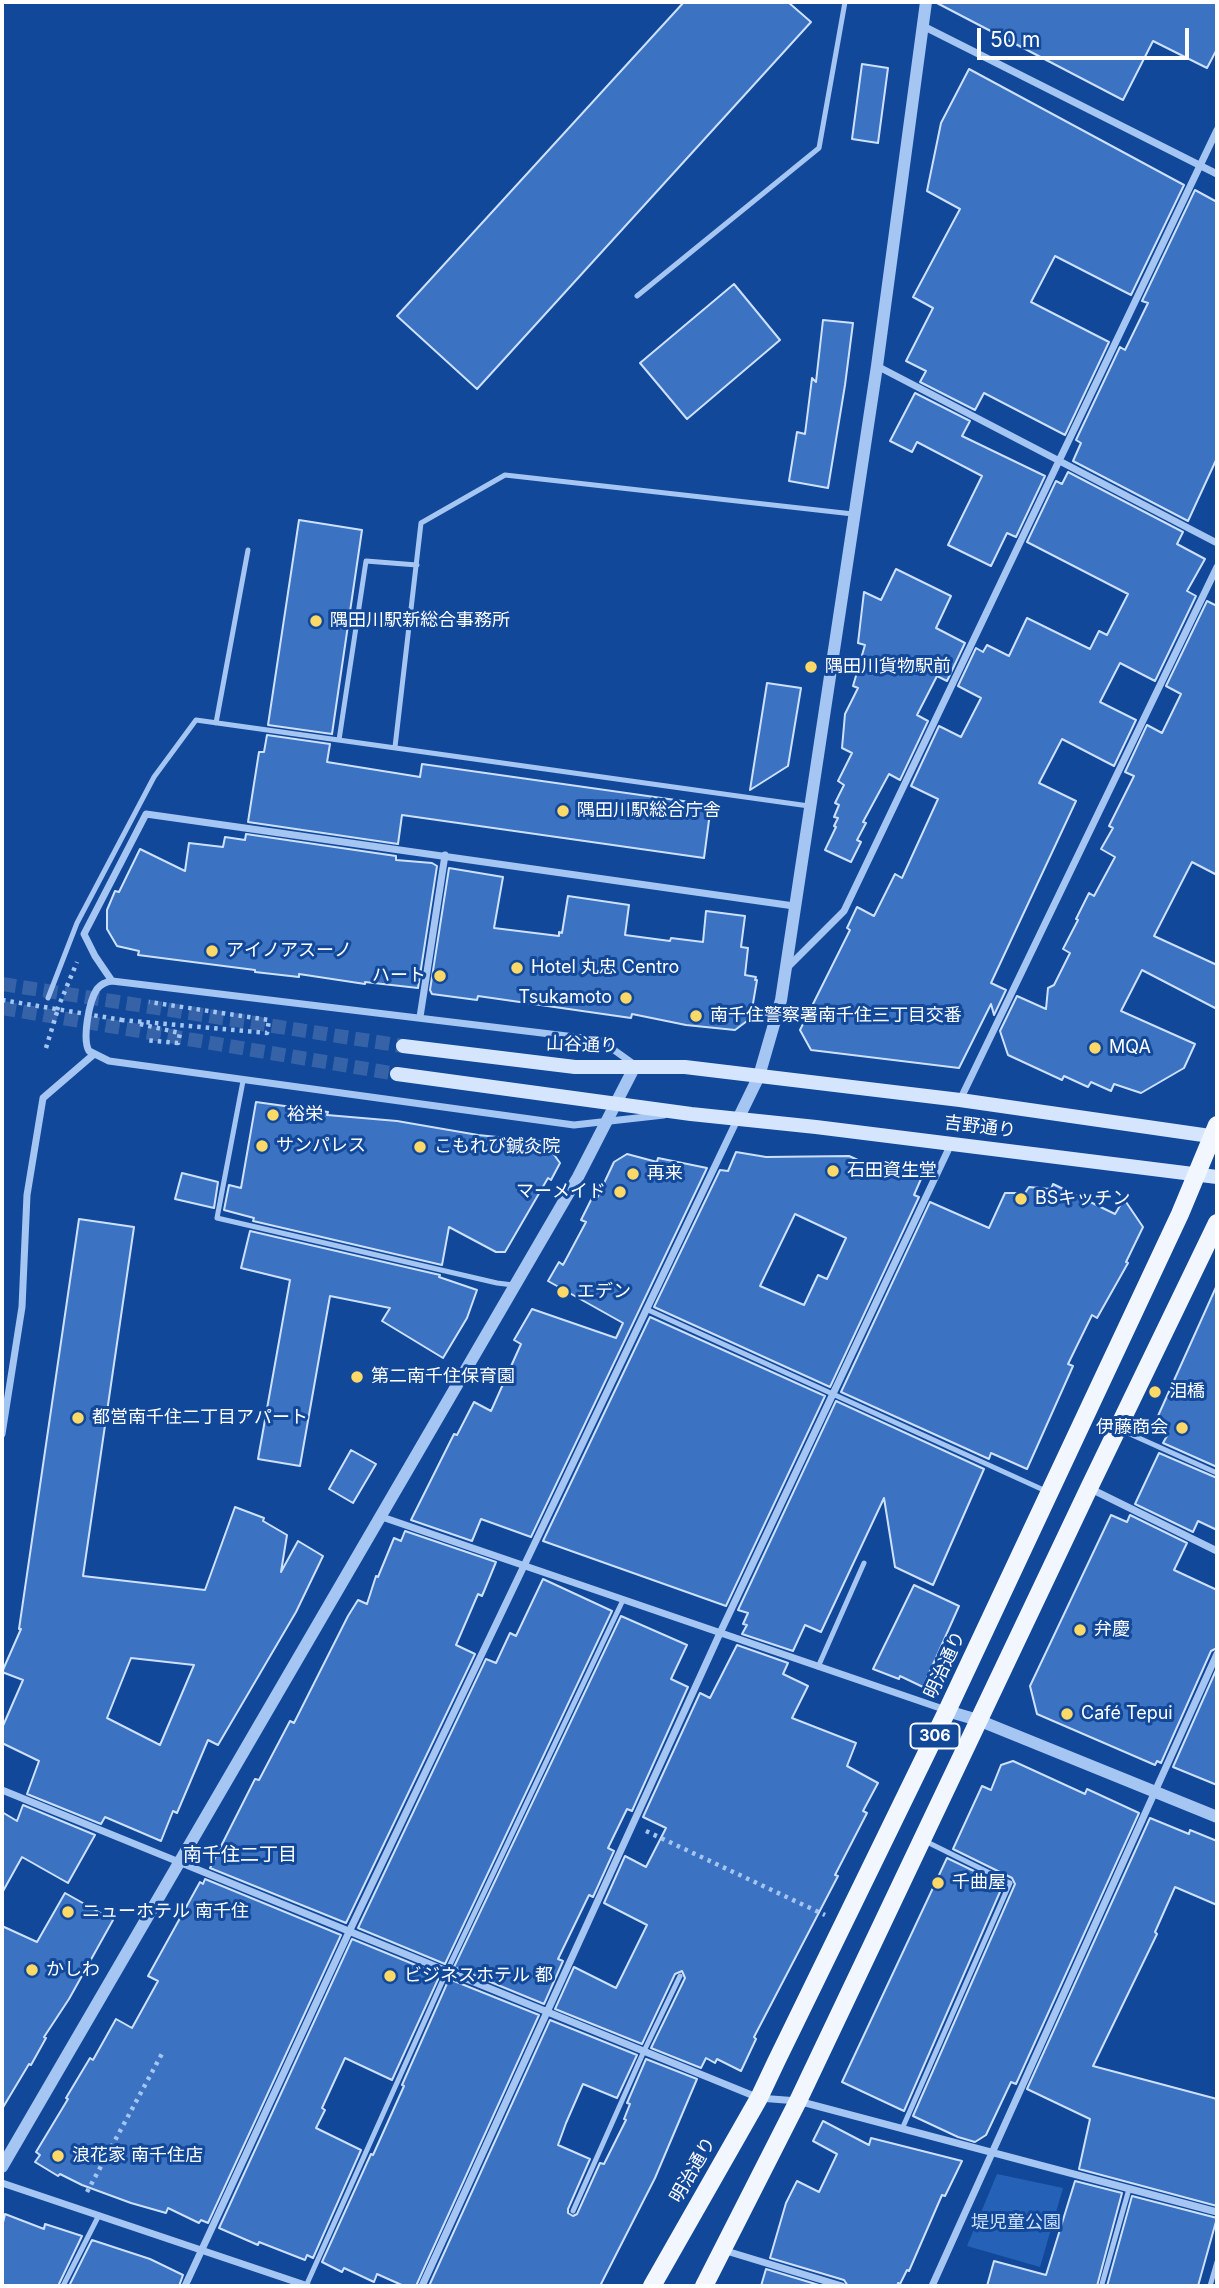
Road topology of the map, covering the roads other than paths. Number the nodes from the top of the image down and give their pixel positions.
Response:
1 (845, 2) edge
2 (926, 2) edge
3 (923, 26) junction
4 (1217, 130) edge
5 (1200, 165) junction
6 (1217, 174) edge
7 (637, 296) dead end
8 (877, 366) junction
9 (1059, 461) junction
10 (854, 514) junction
11 (1217, 543) edge
12 (248, 550) dead end
13 (417, 565) junction
14 (1217, 567) edge
15 (216, 723) junction
16 (339, 740) junction
17 (395, 747) junction
18 (809, 806) junction
19 (445, 855) junction
20 (794, 905) junction
21 (786, 970) junction
22 (112, 981) junction
23 (48, 998) dead end
24 (420, 1017) junction
25 (403, 1046) tunnel mouth
26 (93, 1055) junction
27 (635, 1066) junction
28 (397, 1074) tunnel mouth
29 (759, 1076) junction
30 (243, 1081) junction
31 (960, 1100) junction
32 (618, 1104) junction
33 (679, 1113) junction
34 (737, 1119) junction
35 (608, 1122) junction
36 (1216, 1133) edge
37 (951, 1143) junction
38 (1197, 1175) junction
39 (1217, 1177) edge
40 (1217, 1223) edge
41 (516, 1285) junction
42 (646, 1309) junction
43 (833, 1394) junction
44 (1118, 1429) junction
45 (2, 1434) edge
46 (1217, 1473) edge
47 (1088, 1488) junction
48 (1048, 1492) junction
49 (382, 1517) junction
50 (1217, 1551) edge
51 (864, 1563) dead end
52 (525, 1566) junction
53 (623, 1600) junction
54 (720, 1633) junction
55 (1217, 1654) edge
56 (818, 1667) junction
57 (947, 1711) junction
58 (978, 1720) junction
59 (2, 1790) edge
60 (1156, 1792) junction
61 (1217, 1817) edge
62 (923, 1840) junction
63 (180, 1863) junction
64 (349, 1932) junction
65 (447, 1971) junction
66 (680, 1976) dead end
67 (547, 2012) junction
68 (644, 2051) junction
69 (759, 2098) junction
70 (799, 2101) junction
71 (902, 2129) junction
72 (993, 2153) junction
73 (2, 2167) edge
74 (2, 2183) edge
75 (1129, 2189) junction
76 (573, 2211) dead end
77 (1217, 2212) edge
78 (99, 2215) junction
79 (201, 2250) junction
80 (722, 2250) junction
81 (1217, 2262) edge
82 (290, 2283) edge
83 (1102, 2284) dead end
84 (63, 2286) edge
85 (185, 2286) edge
86 (307, 2286) edge
87 (422, 2286) edge
88 (652, 2286) edge
89 (704, 2286) edge
90 (842, 2286) edge
91 (932, 2286) edge
92 (1210, 2286) edge

1 - 7 lane
2 - 3 street
3 - 5 street
3 - 8 street
4 - 5 street
5 - 6 street
5 - 9 street
8 - 9 street
8 - 10 street
9 - 11 street
9 - 21 street
10 - 13 lane
10 - 18 street
12 - 15 lane
13 - 16 lane
13 - 17 lane
14 - 31 street
15 - 16 lane
15 - 23 lane
16 - 17 lane
17 - 18 lane
18 - 20 street
19 - 20 street
19 - 22 street
19 - 24 street
20 - 21 street
21 - 29 street
22 - 24 street
22 - 26 street
24 - 27 street
25 - 27 main road, 山谷通り
26 - 30 street
26 - 45 street
27 - 29 main road, 山谷通り
27 - 32 street
28 - 32 main road
29 - 31 main road, 吉野通り
29 - 34 street
30 - 35 street
30 - 41 lane
31 - 36 main road, 吉野通り
32 - 33 main road
32 - 35 street
33 - 34 main road
33 - 35 street
34 - 37 main road, 吉野通り
34 - 42 street
35 - 41 street
36 - 38 main road, 明治通り / 306
37 - 38 main road, 吉野通り
37 - 43 street
38 - 39 main road, 吉野通り
38 - 48 main road, 明治通り / 306
40 - 44 main road, 306
41 - 49 street
42 - 43 lane
42 - 52 street
43 - 48 lane
43 - 54 street
44 - 46 lane
44 - 47 main road, 306
47 - 50 street
47 - 58 main road, 306
48 - 57 main road, 明治通り / 306
49 - 52 street
49 - 63 street
51 - 56 lane
52 - 53 street
52 - 64 street
53 - 54 street
53 - 65 lane
54 - 56 street
54 - 67 street
55 - 60 street
56 - 57 street
57 - 58 street
57 - 69 main road, 明治通り / 306
58 - 60 street
58 - 62 main road, 306
59 - 63 street
60 - 61 street
60 - 72 street
62 - 70 main road, 306
62 - 71 lane
63 - 64 street
63 - 73 street
64 - 65 street
64 - 79 street
65 - 67 street
65 - 86 lane
66 - 68 lane
67 - 68 street
67 - 87 street
68 - 69 street
68 - 76 lane
69 - 70 street
69 - 88 main road, 明治通り / 306
70 - 71 street
70 - 80 main road, 306
71 - 72 street
72 - 75 street
72 - 91 street
74 - 78 street
75 - 77 street
75 - 83 lane
78 - 79 street
78 - 84 lane
79 - 82 street
79 - 85 street
80 - 89 main road, 306
80 - 90 street
81 - 92 lane
82 - 86 street

